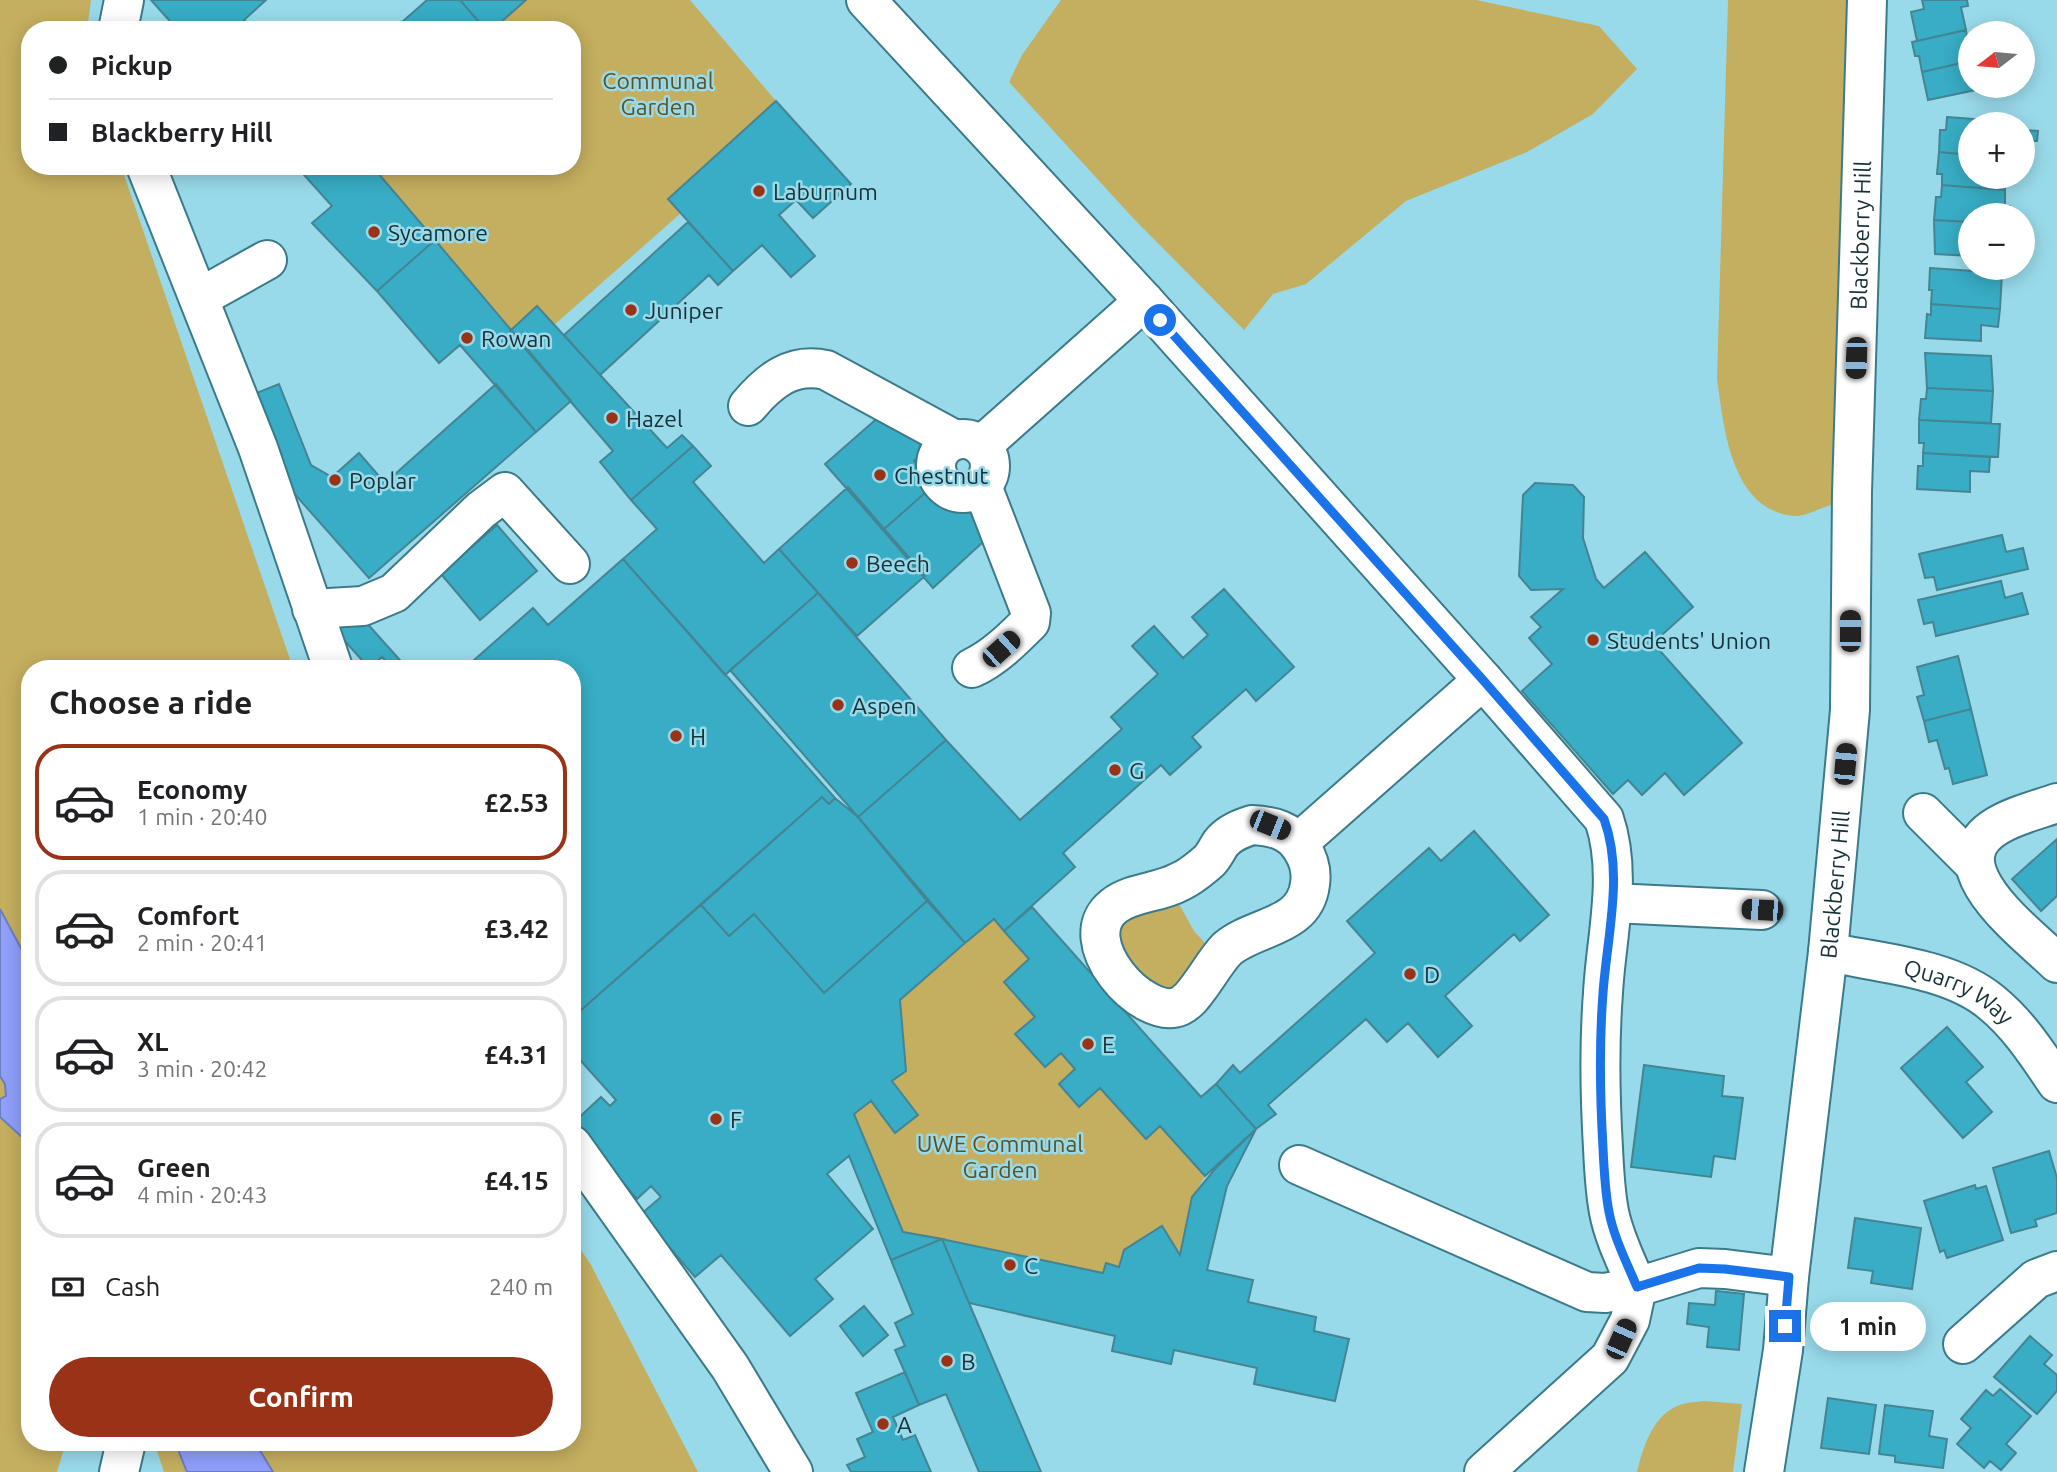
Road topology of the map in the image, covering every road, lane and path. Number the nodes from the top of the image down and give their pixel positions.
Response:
1 (124, 0) edge
2 (866, 0) edge
3 (1867, 0) edge
4 (120, 21) edge
5 (150, 175) edge
6 (267, 260) dead end
7 (199, 299) junction
8 (1144, 301) junction
9 (748, 406) dead end
10 (968, 443) junction
11 (982, 486) junction
12 (570, 564) dead end
13 (312, 609) junction
14 (330, 660) edge
15 (972, 668) dead end
16 (1483, 680) junction
17 (2057, 803) edge
18 (1923, 813) dead end
19 (1298, 842) junction
20 (1974, 864) junction
21 (1612, 903) junction
22 (1762, 910) dead end
23 (1828, 952) junction
24 (2057, 963) edge
25 (2057, 1083) edge
26 (581, 1158) edge
27 (1299, 1165) dead end
28 (2057, 1271) edge
29 (1789, 1277) junction
30 (1637, 1287) junction
31 (1963, 1344) dead end
32 (124, 1451) edge
33 (118, 1472) edge
34 (793, 1472) edge
35 (1484, 1472) edge
36 (1764, 1472) edge

1 - 4 street
2 - 8 street
3 - 23 street, Blackberry Hill
5 - 7 street
6 - 7 street
7 - 13 street
8 - 10 street
8 - 16 street
9 - 10 street
10 - 11 street
10 - 11 street
11 - 15 street
12 - 13 street
13 - 14 street
16 - 19 street
16 - 21 street
17 - 20 street
18 - 20 street
19 - 19 street
20 - 24 street
21 - 22 street
21 - 30 street
23 - 25 street, Quarry Way
23 - 29 street, Blackberry Hill
26 - 34 street
27 - 30 street
28 - 31 street
29 - 30 street
29 - 36 street, Blackberry Hill
30 - 35 street
32 - 33 street

